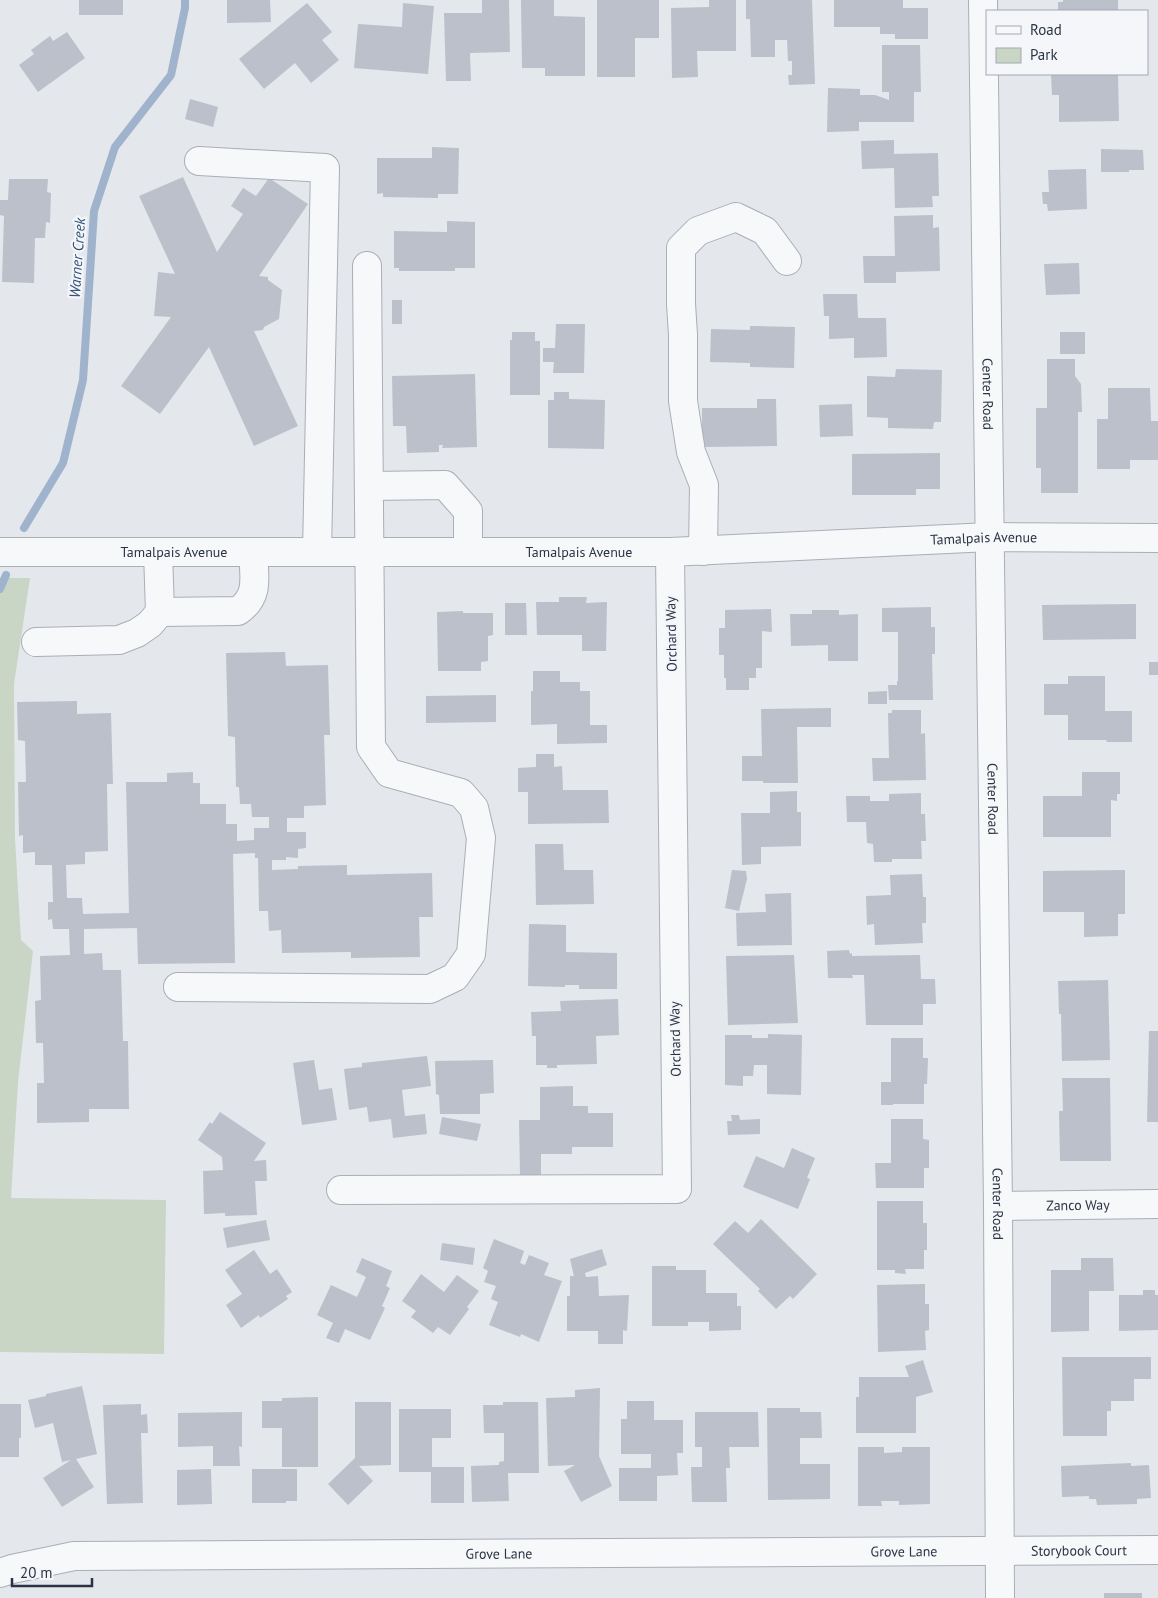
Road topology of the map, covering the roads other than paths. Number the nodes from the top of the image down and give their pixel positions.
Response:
1 (983, 0) edge
2 (199, 161) dead end
3 (787, 261) dead end
4 (367, 266) dead end
5 (369, 486) junction
6 (990, 537) junction
7 (1158, 538) edge
8 (703, 551) junction
9 (0, 552) edge
10 (158, 552) junction
11 (253, 552) junction
12 (317, 552) junction
13 (370, 552) junction
14 (468, 552) junction
15 (670, 552) junction
16 (160, 612) junction
17 (36, 642) dead end
18 (178, 987) dead end
19 (341, 1190) dead end
20 (1158, 1204) edge
21 (998, 1206) junction
22 (1158, 1550) edge
23 (1000, 1552) junction
24 (0, 1573) edge
25 (1000, 1598) edge

1 - 6 street, Center Road
2 - 12 street
3 - 8 street
4 - 5 street
5 - 13 street
5 - 14 street
6 - 7 street, Tamalpais Avenue
6 - 8 street, Tamalpais Avenue
6 - 21 street, Center Road
8 - 15 street, Tamalpais Avenue
9 - 10 street, Tamalpais Avenue
10 - 11 street, Tamalpais Avenue
10 - 16 street
11 - 12 street, Tamalpais Avenue
11 - 16 street
12 - 13 street, Tamalpais Avenue
13 - 14 street, Tamalpais Avenue
13 - 18 street
14 - 15 street, Tamalpais Avenue
15 - 19 street, Orchard Way
16 - 17 street
20 - 21 street, Zanco Way
21 - 23 street, Center Road
22 - 23 street, Storybook Court
23 - 24 street, Grove Lane
23 - 25 street, Center Road

